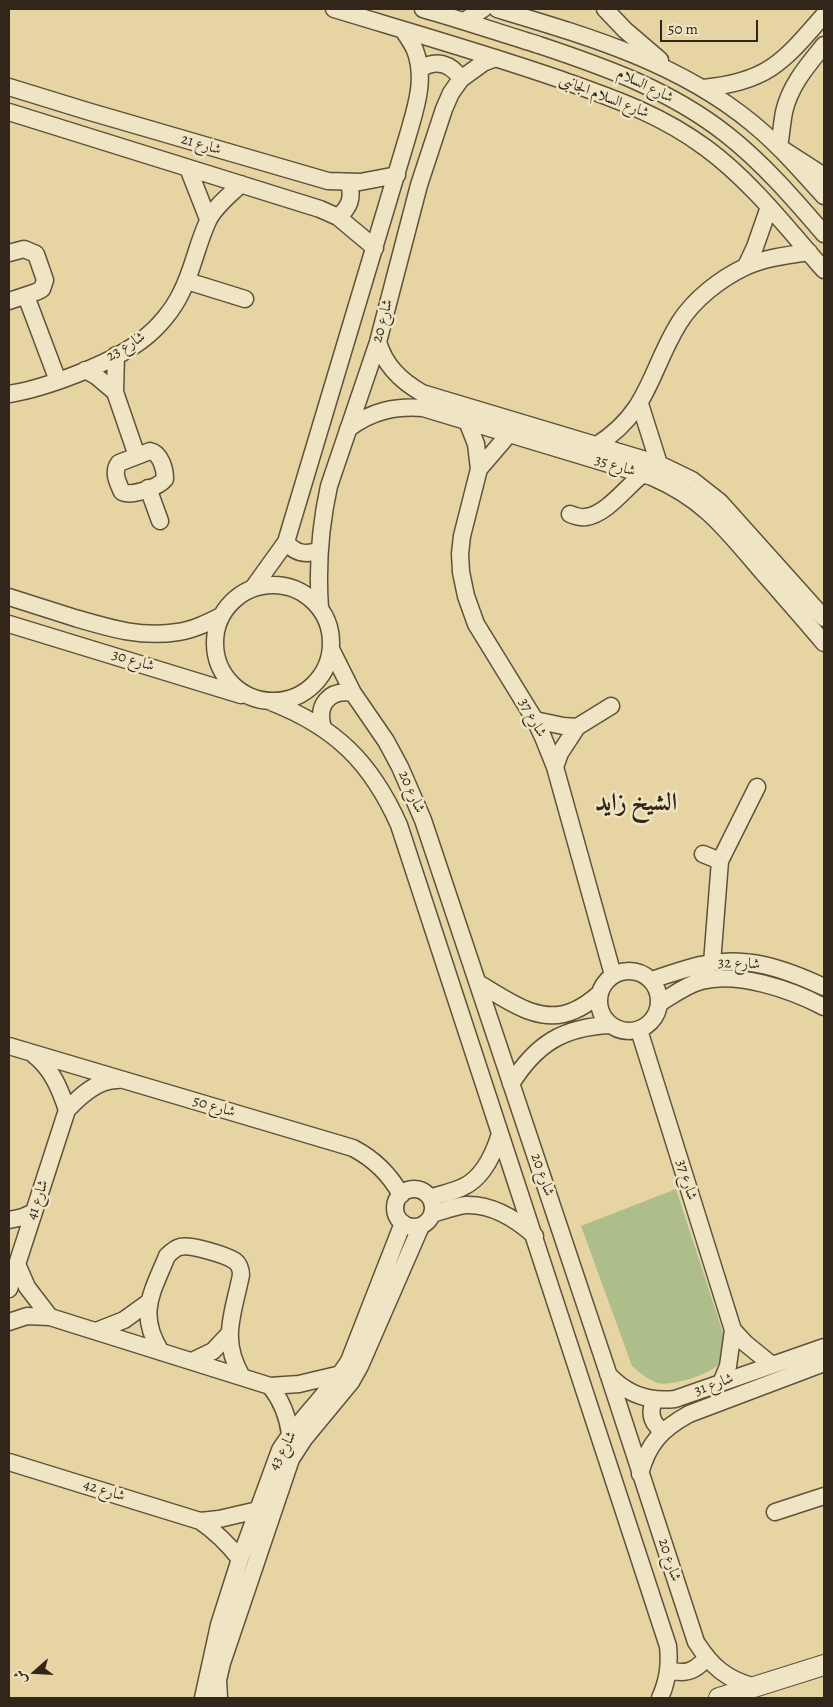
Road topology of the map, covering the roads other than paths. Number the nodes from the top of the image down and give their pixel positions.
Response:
1 (334, 9) edge
2 (423, 9) edge
3 (483, 9) edge
4 (497, 9) edge
5 (605, 9) edge
6 (824, 15) edge
7 (464, 21) junction
8 (403, 30) junction
9 (824, 45) edge
10 (496, 58) junction
11 (420, 69) junction
12 (684, 77) junction
13 (461, 79) junction
14 (11, 88) edge
15 (704, 88) junction
16 (9, 105) edge
17 (9, 112) edge
18 (779, 147) junction
19 (188, 168) junction
20 (769, 172) junction
21 (397, 175) junction
22 (824, 176) edge
23 (348, 182) junction
24 (241, 184) junction
25 (752, 188) junction
26 (824, 196) edge
27 (768, 207) junction
28 (338, 218) junction
29 (208, 219) junction
30 (824, 234) edge
31 (375, 248) junction
32 (9, 252) edge
33 (809, 252) junction
34 (746, 266) junction
35 (824, 269) edge
36 (187, 281) junction
37 (26, 296) junction
38 (245, 299) dead end
39 (9, 301) edge
40 (378, 342) junction
41 (116, 355) junction
42 (85, 370) junction
43 (58, 381) junction
44 (115, 392) junction
45 (9, 394) edge
46 (640, 404) junction
47 (468, 421) junction
48 (348, 428) junction
49 (510, 434) junction
50 (597, 445) junction
51 (137, 456) junction
52 (659, 464) junction
53 (615, 466) junction
54 (479, 468) junction
55 (643, 474) junction
56 (148, 488) junction
57 (616, 499) junction
58 (570, 514) dead end
59 (160, 521) dead end
60 (286, 542) junction
61 (319, 550) junction
62 (253, 588) junction
63 (9, 597) edge
64 (320, 608) junction
65 (221, 616) junction
66 (824, 618) edge
67 (9, 624) edge
68 (824, 643) edge
69 (331, 649) junction
70 (353, 693) junction
71 (263, 701) junction
72 (611, 706) dead end
73 (535, 720) junction
74 (577, 727) junction
75 (323, 728) junction
76 (555, 767) junction
77 (758, 787) dead end
78 (703, 854) dead end
79 (720, 861) junction
80 (712, 963) junction
81 (613, 974) junction
82 (651, 980) junction
83 (478, 983) junction
84 (824, 987) edge
85 (599, 994) junction
86 (660, 1003) junction
87 (824, 1007) edge
88 (610, 1025) junction
89 (639, 1030) junction
90 (9, 1046) edge
91 (30, 1052) junction
92 (126, 1081) junction
93 (511, 1084) junction
94 (67, 1110) junction
95 (500, 1134) junction
96 (401, 1194) junction
97 (431, 1206) junction
98 (34, 1212) junction
99 (9, 1220) edge
100 (403, 1223) junction
101 (421, 1226) junction
102 (536, 1237) junction
103 (9, 1244) edge
104 (18, 1261) junction
105 (9, 1289) edge
106 (149, 1302) junction
107 (50, 1317) junction
108 (9, 1322) edge
109 (733, 1330) junction
110 (96, 1331) junction
111 (228, 1335) junction
112 (824, 1347) edge
113 (161, 1352) junction
114 (192, 1362) junction
115 (824, 1363) edge
116 (772, 1365) junction
117 (350, 1367) junction
118 (608, 1373) junction
119 (242, 1377) junction
120 (721, 1383) junction
121 (270, 1386) junction
122 (654, 1400) junction
123 (664, 1430) junction
124 (290, 1435) junction
125 (9, 1462) edge
126 (640, 1474) junction
127 (824, 1496) edge
128 (258, 1510) junction
129 (775, 1512) dead end
130 (200, 1521) junction
131 (240, 1559) junction
132 (706, 1658) junction
133 (824, 1665) edge
134 (669, 1670) junction
135 (755, 1687) junction
136 (203, 1698) edge
137 (219, 1698) edge
138 (660, 1698) edge
139 (719, 1698) edge

1 - 8 street, شارع السلام الجانبى
2 - 7 street, شارع السلام
3 - 7 street
4 - 12 street, شارع السلام
5 - 12 street
6 - 15 street
7 - 20 street, شارع السلام
8 - 10 street, شارع السلام الجانبى
8 - 11 street, شارع 20
9 - 18 street
10 - 13 street, شارع 20
10 - 25 street, شارع السلام الجانبى
11 - 13 street
11 - 21 street, شارع 20
12 - 15 street, شارع السلام
13 - 40 street, شارع 20
14 - 16 street
14 - 23 street, شارع 21
15 - 18 street, شارع السلام
17 - 19 street, شارع 21
18 - 22 street
18 - 26 street, شارع السلام
19 - 24 street, شارع 21
19 - 29 street
20 - 25 street
20 - 30 street, شارع السلام
21 - 23 street, شارع 21
21 - 31 street, شارع 20
23 - 28 street
24 - 28 street, شارع 21
24 - 29 street, شارع 23
25 - 27 street, شارع السلام الجانبى
27 - 33 street, شارع السلام الجانبى
27 - 34 street
28 - 31 street, شارع 21
29 - 36 street, شارع 23
31 - 60 street, شارع 20
32 - 37 street
33 - 34 street
33 - 35 street, شارع السلام الجانبى
34 - 46 street
36 - 38 street
36 - 41 street, شارع 23
37 - 39 street
37 - 43 street
40 - 48 street, شارع 20
40 - 50 street, شارع 35
41 - 42 street, شارع 23
41 - 44 street
42 - 43 street, شارع 23
42 - 44 street
43 - 45 street, شارع 23
44 - 51 street
46 - 50 street
46 - 52 street
47 - 48 street, شارع 35
47 - 49 street, شارع 35
47 - 54 street, شارع 37
48 - 61 street, شارع 20
49 - 53 street, شارع 35
49 - 54 street, شارع 37
50 - 52 street, شارع 35
51 - 56 street
51 - 56 street
52 - 66 street, شارع 35
53 - 55 street, شارع 35
53 - 57 street
54 - 73 street, شارع 37
55 - 57 street
55 - 68 street, شارع 35
56 - 59 street
57 - 58 street
60 - 61 street
60 - 62 street, شارع 20
61 - 64 street, شارع 20
62 - 64 street
62 - 65 street
63 - 65 street, شارع 30
64 - 69 street
65 - 71 street
67 - 71 street, شارع 30
69 - 70 street, شارع 20
69 - 71 street
70 - 75 street
70 - 83 street, شارع 20
71 - 75 street, شارع 20
72 - 74 street
73 - 74 street
73 - 76 street, شارع 37
74 - 76 street
75 - 95 street, شارع 20
76 - 81 street, شارع 37
77 - 79 street
78 - 79 street
79 - 80 street
80 - 82 street, شارع 32
80 - 84 street, شارع 32
81 - 82 street
81 - 85 street
82 - 86 street
83 - 85 street
83 - 93 street, شارع 20
85 - 88 street
86 - 87 street, شارع 32
86 - 89 street
88 - 89 street
88 - 93 street
89 - 109 street, شارع 37
90 - 91 street, شارع 50
91 - 92 street, شارع 50
91 - 94 street
92 - 94 street, شارع 41
92 - 96 street, شارع 50
93 - 118 street, شارع 20
94 - 98 street, شارع 41
95 - 97 street
95 - 102 street, شارع 20
96 - 97 street
96 - 100 street
97 - 101 street
97 - 102 street
98 - 99 street
98 - 104 street, شارع 41
100 - 101 street
100 - 117 street, شارع 43
101 - 117 street, شارع 43
102 - 134 street, شارع 20
103 - 104 street
104 - 105 street, شارع 41
104 - 107 street
106 - 110 street
106 - 111 street
106 - 113 street
107 - 108 street
107 - 110 street
109 - 116 street, شارع 37
109 - 120 street, شارع 37
110 - 113 street
111 - 114 street
111 - 119 street
112 - 116 street, شارع 31
113 - 114 street
114 - 119 street
115 - 123 street, شارع 31
116 - 120 street, شارع 31
117 - 121 street
117 - 124 street, شارع 43
117 - 137 street, شارع 43
118 - 122 street, شارع 31
118 - 126 street, شارع 20
119 - 121 street
120 - 122 street, شارع 31
121 - 124 street
122 - 123 street
123 - 126 street, شارع 31
124 - 128 street, شارع 43
125 - 130 street, شارع 42
126 - 132 street, شارع 20
127 - 129 street
128 - 130 street, شارع 42
128 - 131 street, شارع 43
130 - 131 street, شارع 42
131 - 136 street, شارع 43
132 - 134 street
132 - 135 street, شارع 20
133 - 135 street
134 - 138 street, شارع 20
135 - 139 street

